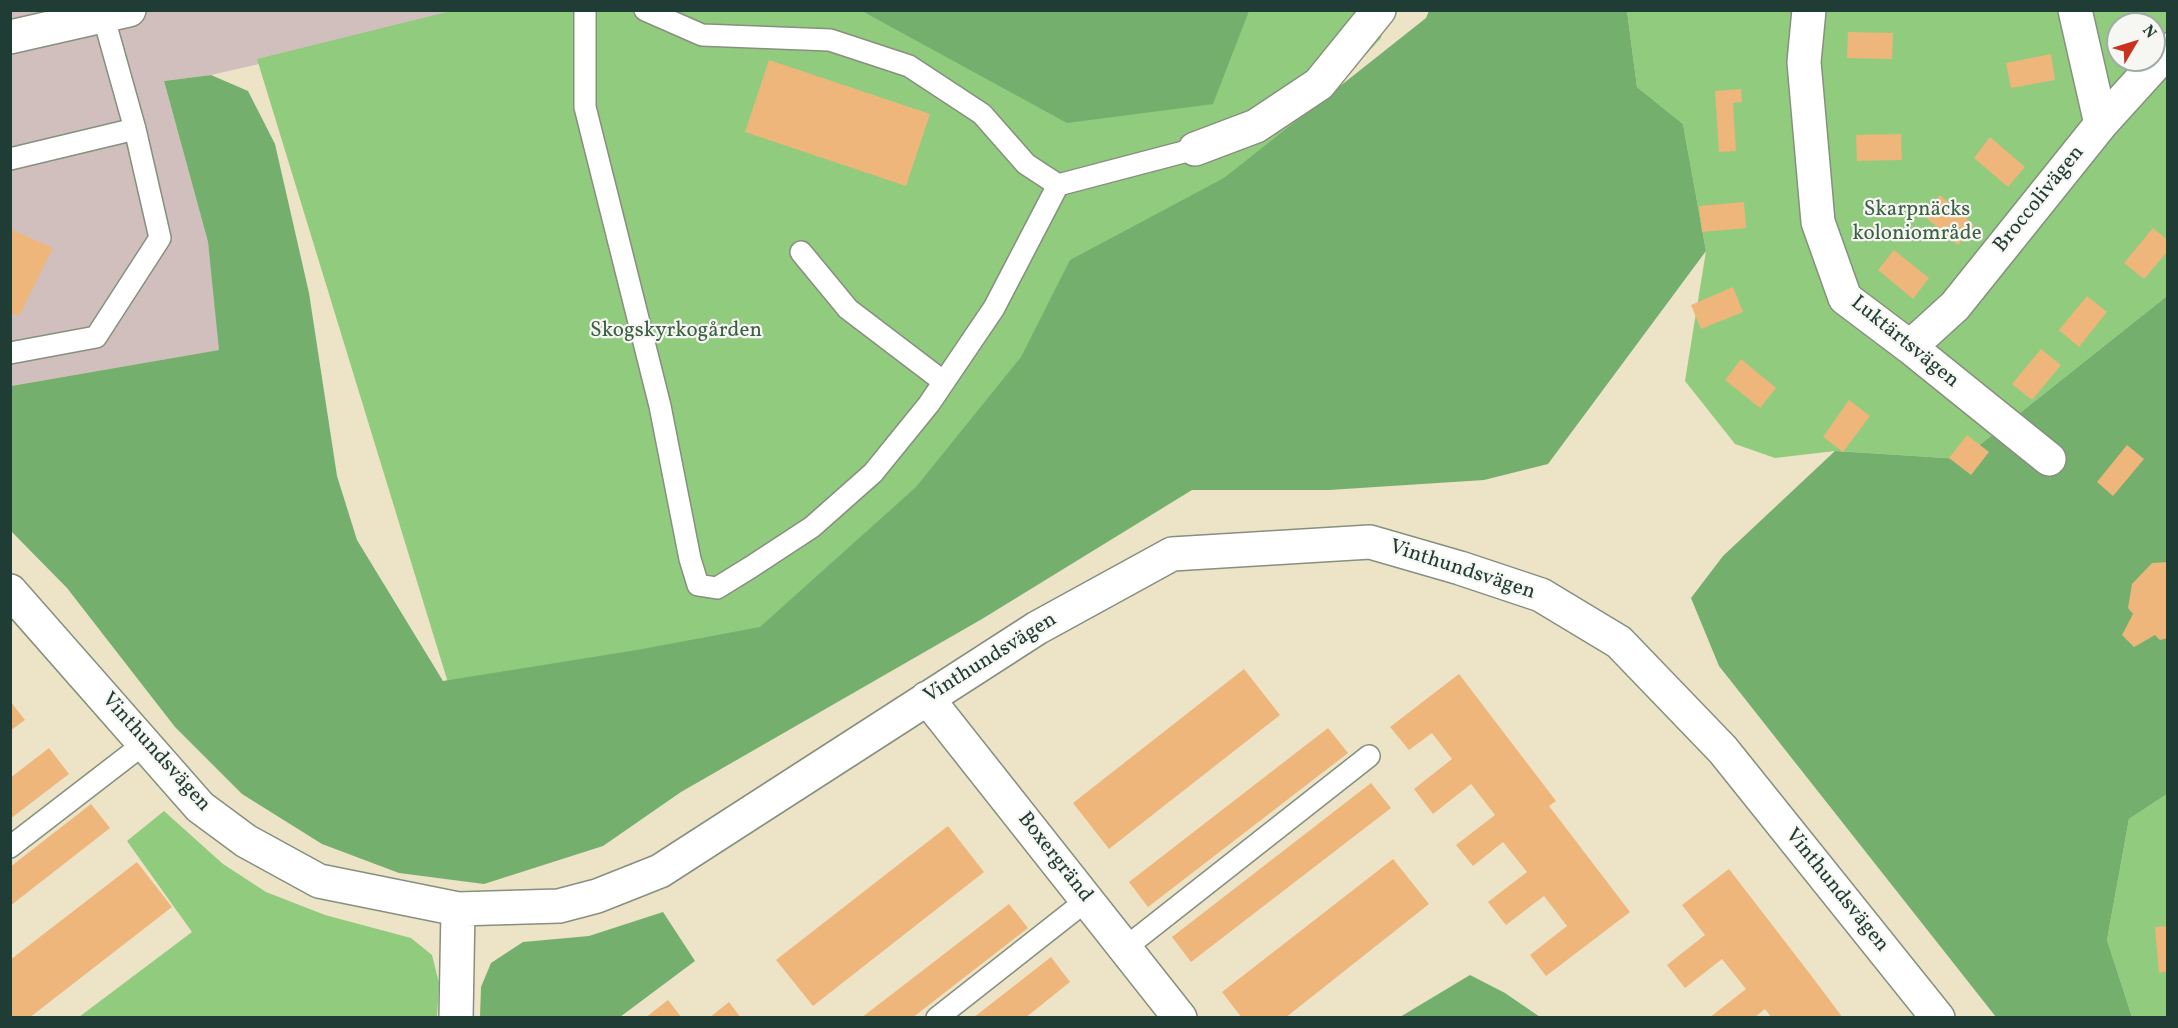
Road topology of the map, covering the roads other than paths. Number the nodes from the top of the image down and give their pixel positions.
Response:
1 (585, 10) edge
2 (645, 10) edge
3 (1379, 10) edge
4 (1809, 10) edge
5 (2074, 10) edge
6 (116, 13) edge
7 (10, 37) edge
8 (2168, 50) edge
9 (2102, 124) junction
10 (135, 129) junction
11 (1195, 149) joint
12 (10, 159) edge
13 (1058, 185) junction
14 (801, 252) dead end
15 (1910, 347) junction
16 (10, 353) edge
17 (944, 382) junction
18 (2049, 459) dead end
19 (10, 591) edge
20 (927, 698) junction
21 (145, 743) junction
22 (1369, 756) dead end
23 (10, 847) edge
24 (1087, 900) junction
25 (458, 909) junction
26 (1125, 948) junction
27 (456, 1017) edge
28 (937, 1017) edge
29 (1180, 1017) edge
30 (1938, 1017) edge

1 - 17 lane
2 - 13 lane
3 - 11 street
4 - 15 street, Luktärtsvägen
5 - 9 street
6 - 7 street
6 - 10 lane
8 - 9 street, Broccolivägen
9 - 15 street, Broccolivägen
10 - 12 lane
10 - 16 lane
11 - 13 lane
13 - 17 lane
14 - 17 lane
15 - 18 street, Luktärtsvägen
19 - 21 street, Vinthundsvägen
20 - 24 street, Boxergränd
20 - 25 street, Vinthundsvägen
20 - 30 street, Vinthundsvägen
21 - 23 lane
21 - 25 street, Vinthundsvägen
22 - 26 lane
24 - 26 street, Boxergränd
24 - 28 lane
25 - 27 street
26 - 29 street, Boxergränd

